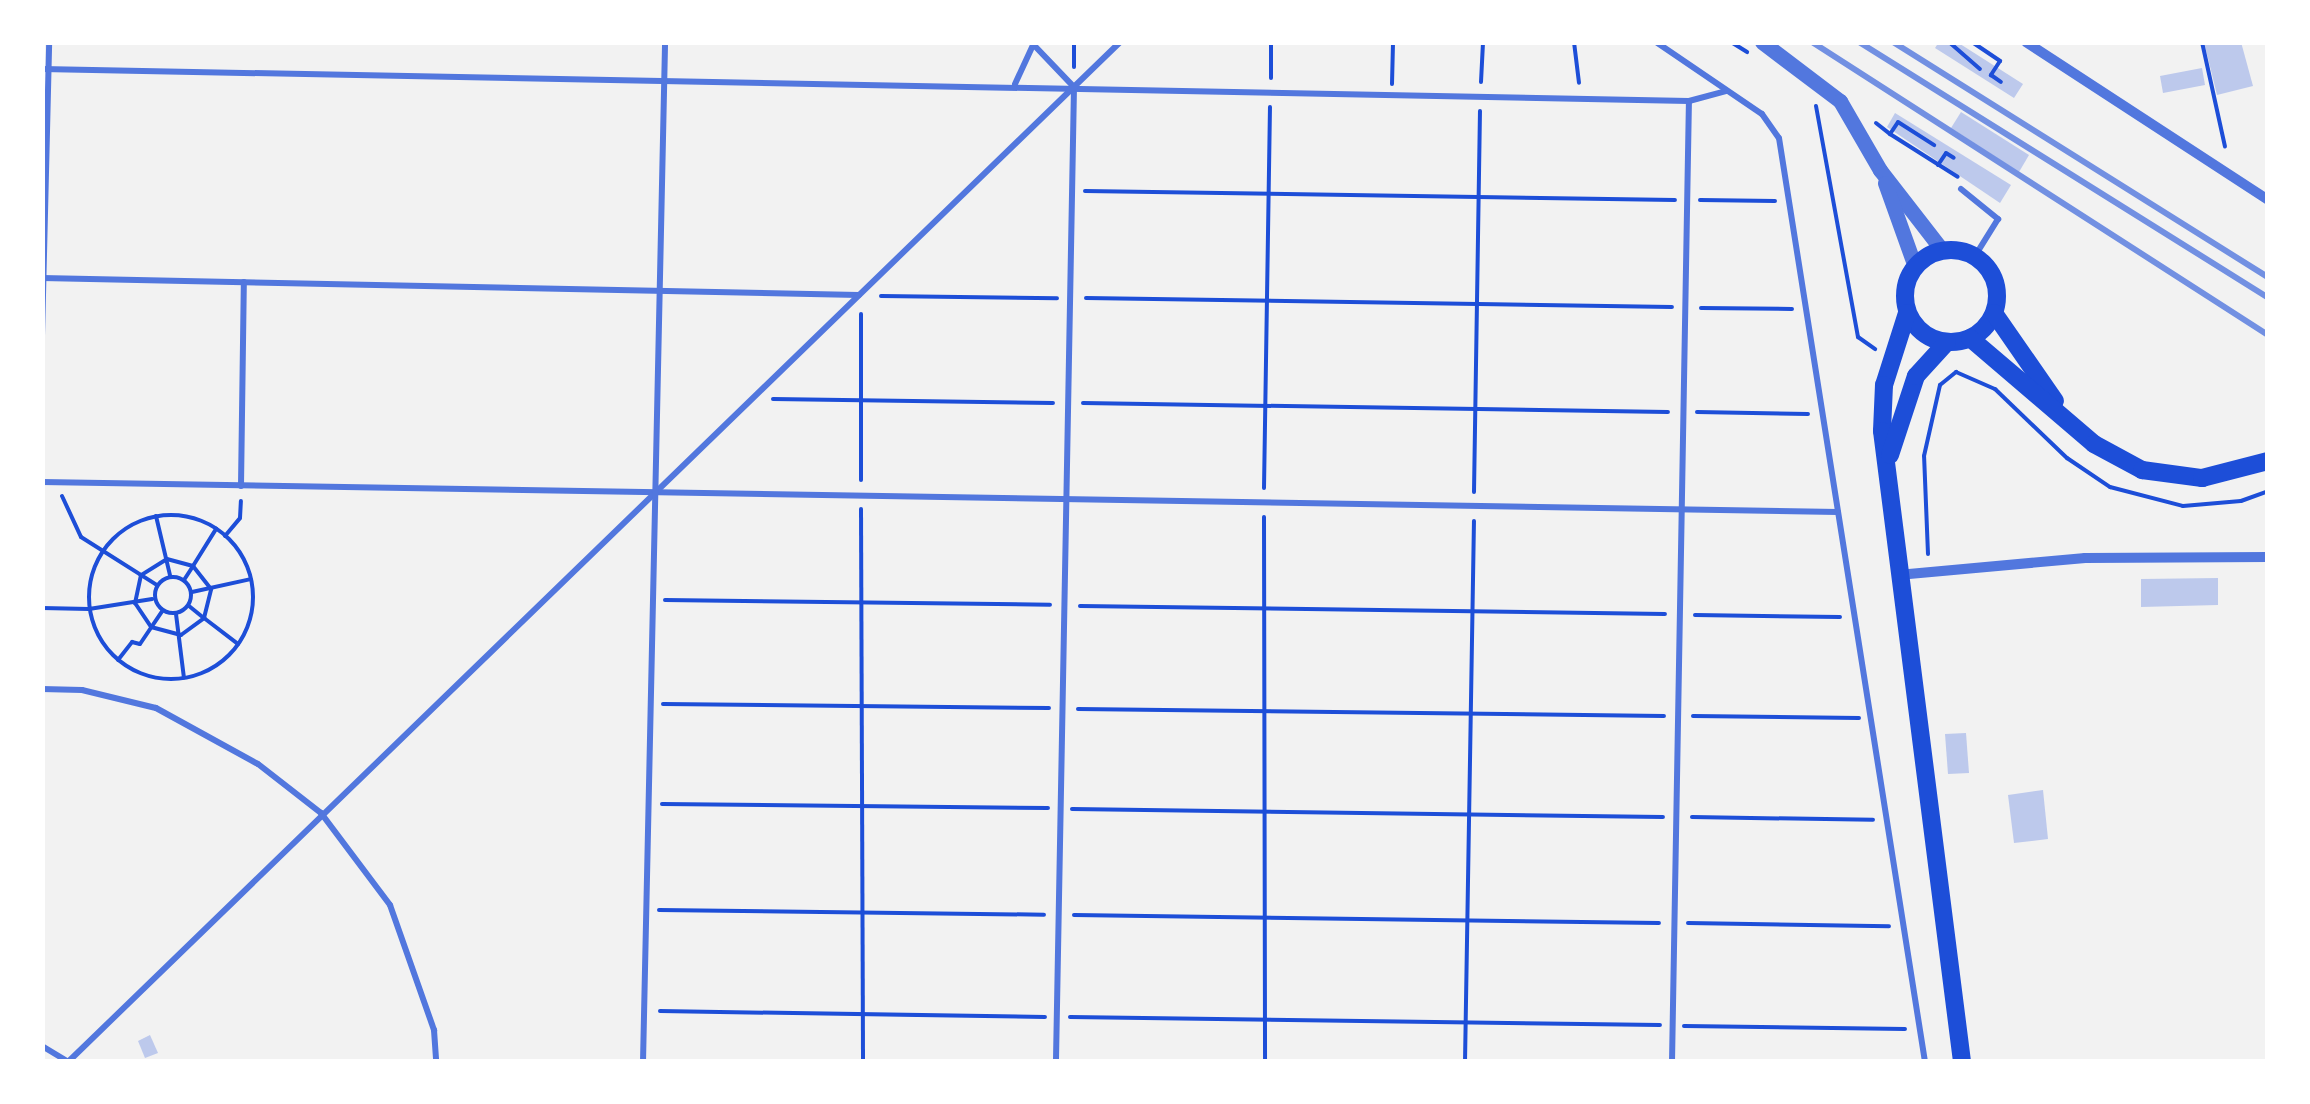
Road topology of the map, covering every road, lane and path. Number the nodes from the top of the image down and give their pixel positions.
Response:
1 (49, 42) edge
2 (664, 42) edge
3 (1120, 42) edge
4 (1271, 42) edge
5 (1393, 42) edge
6 (1483, 42) edge
7 (1574, 42) edge
8 (1656, 42) edge
9 (1762, 42) edge
10 (1949, 42) edge
11 (1972, 42) edge
12 (2026, 42) edge
13 (2202, 42) edge
14 (1032, 44) edge
15 (46, 68) edge
16 (1980, 69) dead end
17 (664, 79) junction
18 (2001, 82) dead end
19 (1015, 84) junction
20 (1074, 86) junction
21 (1727, 91) junction
22 (1270, 92) junction
23 (1392, 93) junction
24 (1480, 94) junction
25 (1581, 98) junction
26 (1688, 101) junction
27 (1824, 124) dead end
28 (1908, 128) dead end
29 (1890, 134) dead end
30 (1934, 145) dead end
31 (2225, 147) dead end
32 (1954, 158) dead end
33 (1938, 165) junction
34 (1880, 170) junction
35 (1962, 189) joint
36 (1070, 191) junction
37 (1268, 194) junction
38 (1478, 197) junction
39 (1687, 200) junction
40 (2268, 200) edge
41 (1790, 202) junction
42 (1942, 250) junction
43 (1975, 256) junction
44 (1914, 267) junction
45 (43, 278) edge
46 (244, 282) junction
47 (658, 290) junction
48 (860, 295) junction
49 (1069, 298) junction
50 (1267, 301) junction
51 (1477, 304) junction
52 (1685, 307) junction
53 (1806, 309) junction
54 (1907, 313) junction
55 (1994, 313) junction
56 (42, 336) edge
57 (1970, 338) junction
58 (1947, 342) junction
59 (1891, 360) junction
60 (1916, 376) junction
61 (753, 398) junction
62 (863, 400) junction
63 (1067, 403) junction
64 (1265, 406) junction
65 (1475, 409) junction
66 (1683, 412) junction
67 (1823, 414) junction
68 (2070, 422) junction
69 (2268, 461) edge
70 (1888, 462) junction
71 (42, 482) edge
72 (56, 482) junction
73 (242, 486) junction
74 (655, 494) junction
75 (861, 498) junction
76 (1065, 501) junction
77 (1263, 504) junction
78 (1474, 507) junction
79 (1682, 510) junction
80 (1838, 512) junction
81 (156, 516) junction
82 (216, 528) junction
83 (225, 536) junction
84 (103, 552) junction
85 (2268, 557) edge
86 (166, 559) junction
87 (193, 566) junction
88 (1928, 569) junction
89 (140, 575) junction
90 (1897, 575) junction
91 (171, 576) junction
92 (184, 580) junction
93 (251, 580) junction
94 (157, 585) junction
95 (211, 589) junction
96 (192, 592) junction
97 (154, 598) junction
98 (652, 600) junction
99 (134, 602) junction
100 (860, 602) junction
101 (189, 606) junction
102 (1063, 606) junction
103 (42, 608) edge
104 (1266, 608) junction
105 (90, 609) junction
106 (162, 611) junction
107 (1472, 612) junction
108 (176, 614) junction
109 (1680, 614) junction
110 (1855, 617) junction
111 (204, 618) junction
112 (151, 627) junction
113 (181, 635) junction
114 (238, 644) junction
115 (118, 660) junction
116 (184, 678) junction
117 (42, 689) edge
118 (650, 704) junction
119 (860, 706) junction
120 (1063, 709) junction
121 (1265, 711) junction
122 (1470, 714) junction
123 (1678, 716) junction
124 (1868, 718) junction
125 (648, 804) junction
126 (862, 806) junction
127 (1060, 808) junction
128 (321, 812) junction
129 (1269, 812) junction
130 (1469, 814) junction
131 (1676, 817) junction
132 (1888, 820) junction
133 (646, 910) junction
134 (862, 912) junction
135 (1058, 915) junction
136 (1267, 918) junction
137 (1468, 920) junction
138 (1675, 923) junction
139 (1904, 926) junction
140 (644, 1011) junction
141 (862, 1014) junction
142 (1056, 1017) junction
143 (1267, 1020) junction
144 (1466, 1022) junction
145 (1673, 1026) junction
146 (1920, 1029) junction
147 (42, 1046) edge
148 (69, 1061) edge
149 (436, 1062) edge
150 (643, 1062) edge
151 (863, 1062) edge
152 (1056, 1062) edge
153 (1265, 1062) edge
154 (1465, 1062) edge
155 (1672, 1062) edge
156 (1925, 1062) edge
157 (1962, 1062) edge

1 - 15 lane
2 - 17 lane
3 - 20 lane
4 - 22 path
5 - 23 path
6 - 24 path
7 - 25 path
8 - 21 lane
9 - 34 street
10 - 16 path
11 - 18 path
12 - 40 street
13 - 31 path
14 - 19 lane
14 - 20 lane
15 - 17 lane
15 - 45 lane
17 - 19 lane
17 - 47 lane
19 - 20 lane
20 - 22 lane
20 - 36 lane
20 - 48 lane
21 - 26 lane
21 - 41 lane
22 - 23 lane
22 - 37 path
23 - 24 lane
24 - 25 lane
24 - 38 path
25 - 26 lane
26 - 39 lane
27 - 59 path
28 - 30 path
29 - 33 path
32 - 33 path
33 - 35 path
34 - 42 street
34 - 44 street
35 - 43 lane
36 - 37 path
36 - 49 lane
37 - 38 path
37 - 50 path
38 - 39 path
38 - 51 path
39 - 41 path
39 - 52 lane
41 - 53 lane
42 - 43 main road
42 - 44 main road
43 - 55 main road
44 - 54 main road
45 - 46 lane
45 - 56 lane
46 - 47 lane
46 - 73 lane
47 - 48 lane
47 - 74 lane
48 - 49 path
48 - 61 lane
48 - 62 path
49 - 50 path
49 - 63 lane
50 - 51 path
50 - 64 path
51 - 52 path
51 - 65 path
52 - 53 path
52 - 66 lane
53 - 67 lane
54 - 58 main road
54 - 59 main road
55 - 57 main road
55 - 68 main road
57 - 58 main road
57 - 68 main road
58 - 60 main road
59 - 70 main road
60 - 70 main road
60 - 88 path
61 - 62 path
61 - 74 lane
62 - 63 path
62 - 75 path
63 - 64 path
63 - 76 lane
64 - 65 path
64 - 77 path
65 - 66 path
65 - 78 path
66 - 67 path
66 - 79 lane
67 - 80 lane
68 - 69 main road
70 - 90 main road
71 - 72 lane
72 - 73 lane
72 - 84 path
73 - 74 lane
73 - 83 path
74 - 75 lane
74 - 98 lane
74 - 128 lane
75 - 76 lane
75 - 100 path
76 - 77 lane
76 - 102 lane
77 - 78 lane
77 - 104 path
78 - 79 lane
78 - 107 path
79 - 80 lane
79 - 109 lane
80 - 110 lane
81 - 82 path
81 - 84 path
81 - 86 path
82 - 83 path
82 - 87 path
83 - 93 path
84 - 89 path
84 - 105 path
85 - 88 street
86 - 87 path
86 - 89 path
86 - 91 path
87 - 92 path
87 - 95 path
88 - 90 street
89 - 94 path
89 - 99 path
90 - 157 main road
91 - 92 path
91 - 94 path
92 - 96 path
93 - 95 path
93 - 114 path
94 - 97 path
95 - 96 path
95 - 111 path
96 - 101 path
97 - 99 path
97 - 106 path
98 - 100 path
98 - 118 lane
99 - 105 path
99 - 112 path
100 - 102 path
100 - 119 path
101 - 108 path
101 - 111 path
102 - 104 path
102 - 120 lane
103 - 105 path
104 - 107 path
104 - 121 path
105 - 115 path
106 - 108 path
106 - 112 path
107 - 109 path
107 - 122 path
108 - 113 path
109 - 110 path
109 - 123 lane
110 - 124 lane
111 - 113 path
111 - 114 path
112 - 113 path
112 - 115 path
113 - 116 path
114 - 116 path
115 - 116 path
117 - 128 lane
118 - 119 path
118 - 125 lane
119 - 120 path
119 - 126 path
120 - 121 path
120 - 127 lane
121 - 122 path
121 - 129 path
122 - 123 path
122 - 130 path
123 - 124 path
123 - 131 lane
124 - 132 lane
125 - 126 path
125 - 133 lane
126 - 127 path
126 - 134 path
127 - 129 path
127 - 135 lane
128 - 148 lane
128 - 149 lane
129 - 130 path
129 - 136 path
130 - 131 path
130 - 137 path
131 - 132 path
131 - 138 lane
132 - 139 lane
133 - 134 path
133 - 140 lane
134 - 135 path
134 - 141 path
135 - 136 path
135 - 142 lane
136 - 137 path
136 - 143 path
137 - 138 path
137 - 144 path
138 - 139 path
138 - 145 lane
139 - 146 lane
140 - 141 path
140 - 150 lane
141 - 142 path
141 - 151 path
142 - 143 path
142 - 152 lane
143 - 144 path
143 - 153 path
144 - 145 path
144 - 154 path
145 - 146 path
145 - 155 lane
146 - 156 lane
147 - 148 lane

